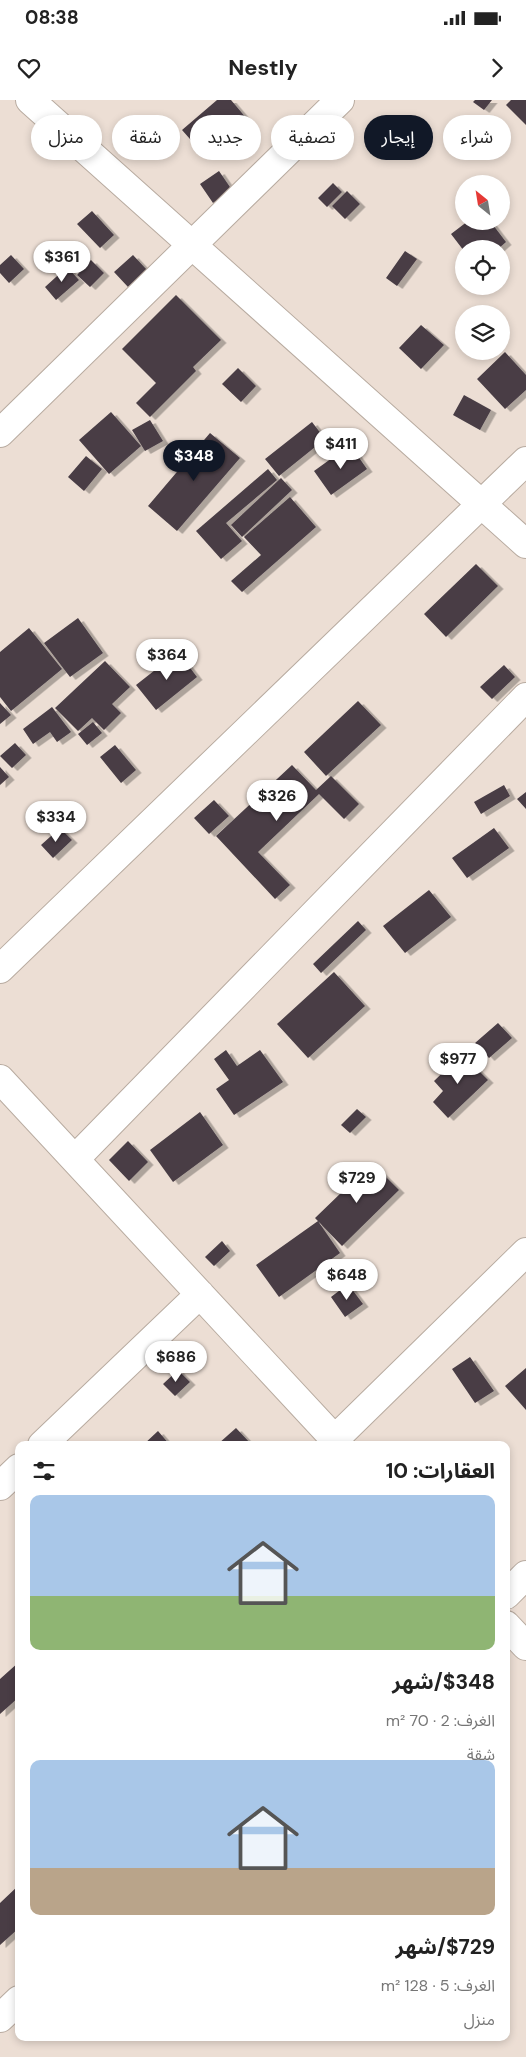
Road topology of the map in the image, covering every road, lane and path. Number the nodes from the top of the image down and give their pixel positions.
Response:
1 (30, 100) edge
2 (340, 100) edge
3 (191, 244) junction
4 (0, 433) edge
5 (526, 461) edge
6 (482, 505) junction
7 (526, 544) edge
8 (526, 697) edge
9 (0, 969) edge
10 (0, 1079) edge
11 (75, 1159) junction
12 (526, 1252) edge
13 (200, 1294) junction
14 (46, 1441) edge
15 (336, 1441) edge
16 (338, 1441) edge
17 (15, 1472) edge
18 (0, 1486) edge
19 (526, 1575) edge
20 (510, 1591) edge
21 (510, 1629) edge
22 (526, 1646) edge
23 (15, 2004) edge
24 (0, 2018) edge

1 - 3 street
2 - 3 street
3 - 4 street
3 - 6 street
5 - 6 street
6 - 7 street
6 - 9 street
8 - 11 street
10 - 11 street
11 - 13 street
12 - 16 street
13 - 14 street
13 - 15 street
17 - 18 street
19 - 20 street
21 - 22 street
23 - 24 street

